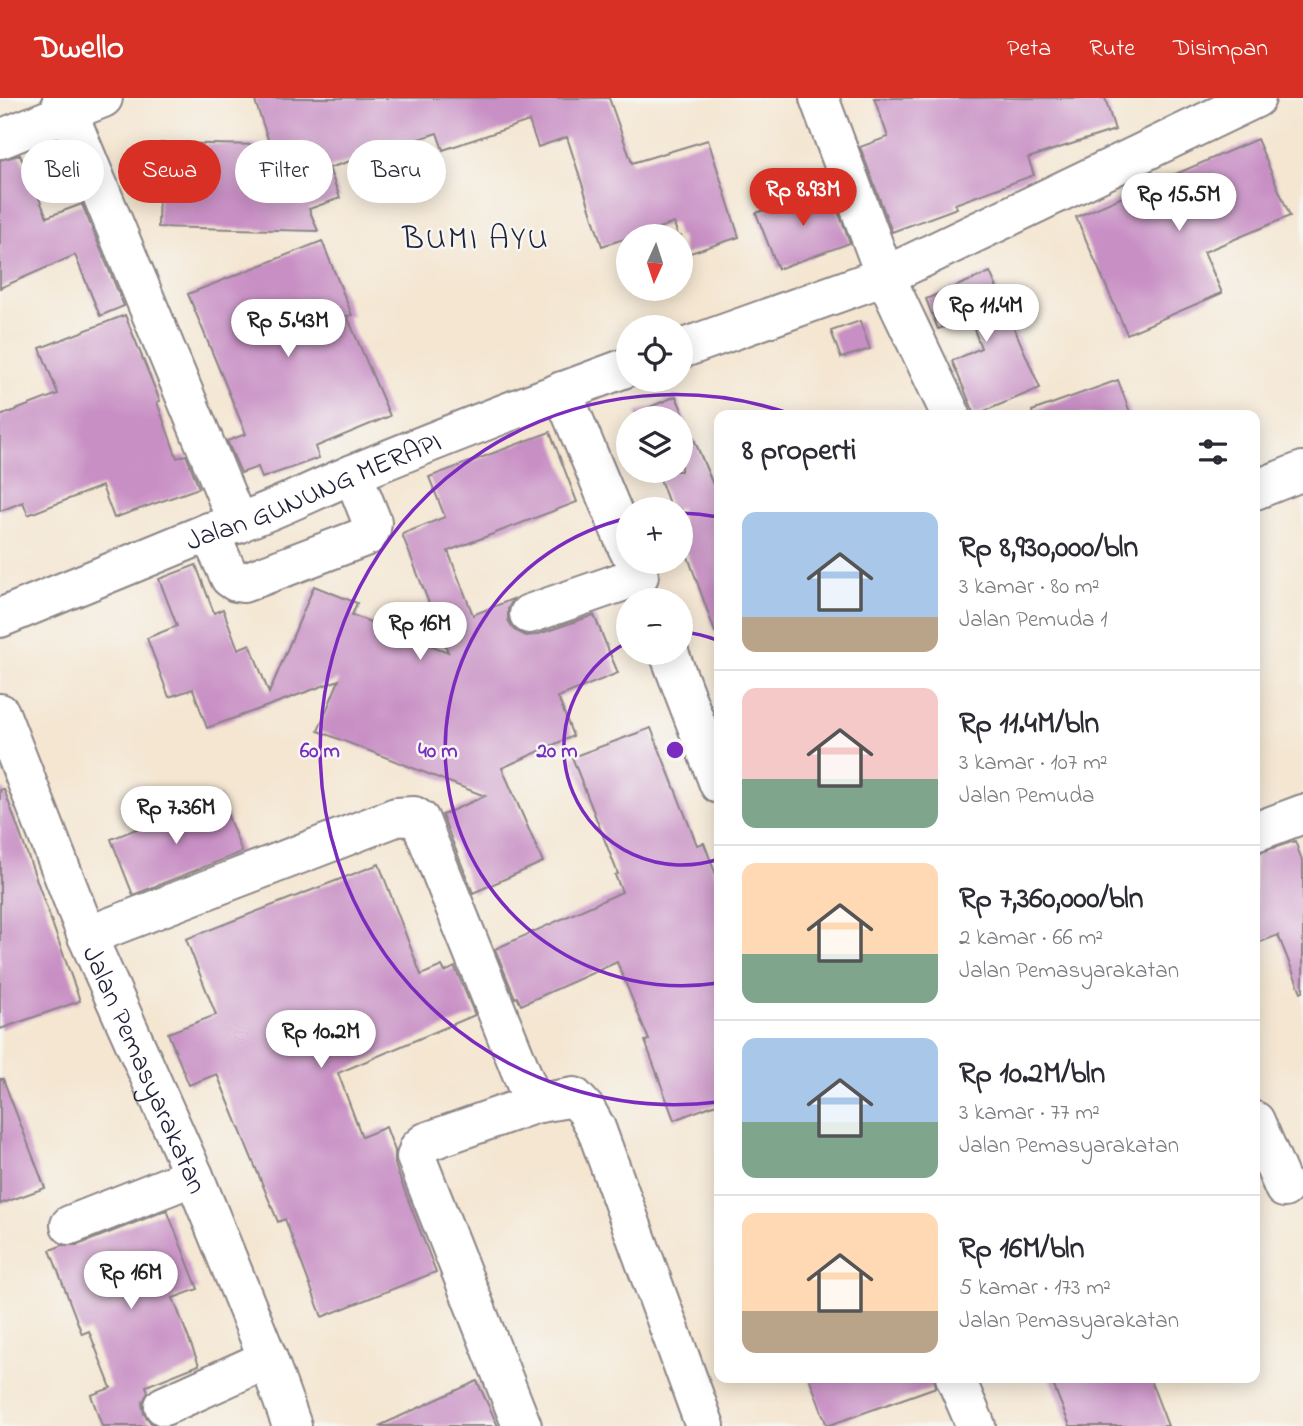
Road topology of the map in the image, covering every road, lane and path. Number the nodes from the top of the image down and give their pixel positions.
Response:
1 (103, 98) edge
2 (818, 98) edge
3 (1256, 98) edge
4 (65, 105) edge
5 (0, 139) edge
6 (885, 276) junction
7 (693, 345) edge
8 (616, 372) edge
9 (562, 391) junction
10 (949, 410) edge
11 (1303, 471) edge
12 (353, 474) junction
13 (1260, 488) edge
14 (616, 520) edge
15 (224, 528) junction
16 (633, 574) edge
17 (529, 614) dead end
18 (0, 618) edge
19 (674, 665) edge
20 (0, 713) edge
21 (714, 771) edge
22 (1303, 814) edge
23 (1260, 830) edge
24 (87, 936) junction
25 (534, 1104) junction
26 (1260, 1133) edge
27 (194, 1176) junction
28 (1284, 1188) dead end
29 (70, 1225) dead end
30 (268, 1359) junction
31 (958, 1383) edge
32 (164, 1406) dead end
33 (292, 1426) edge
34 (522, 1426) edge
35 (705, 1426) edge
36 (976, 1426) edge

1 - 4 street
2 - 6 street
3 - 6 street
4 - 5 street
4 - 15 street
6 - 7 street
6 - 10 street
8 - 9 street, Jalan GUNUNG MERAPI
9 - 12 street, Jalan GUNUNG MERAPI
9 - 14 street
11 - 13 street
12 - 15 street, Jalan GUNUNG MERAPI
12 - 15 street
15 - 18 street, Jalan GUNUNG MERAPI
16 - 17 street
19 - 21 street
20 - 24 street, Jalan Pemasyarakatan
22 - 23 street
24 - 25 street
24 - 27 street, Jalan Pemasyarakatan
25 - 34 street
25 - 35 street
26 - 28 street
27 - 29 street
27 - 30 street, Jalan Pemasyarakatan
30 - 32 street
30 - 33 street, Jalan Pemasyarakatan
31 - 36 street

